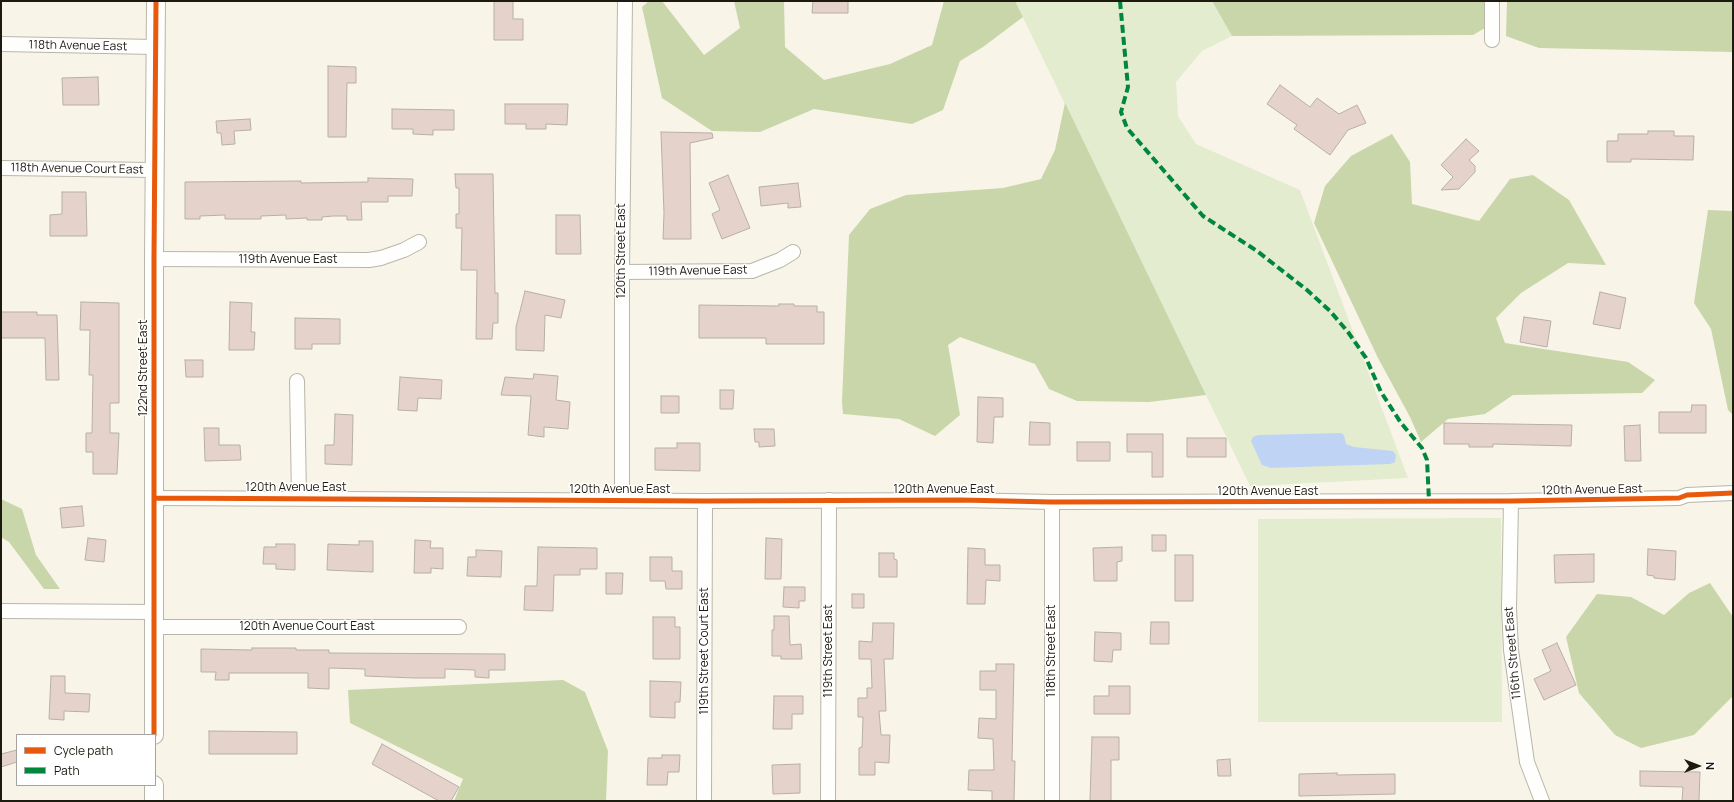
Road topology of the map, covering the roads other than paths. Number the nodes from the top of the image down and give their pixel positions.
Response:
1 (156, 1) edge
2 (625, 1) edge
3 (1492, 1) edge
4 (1492, 40) dead end
5 (1, 44) edge
6 (155, 47) junction
7 (1, 168) edge
8 (154, 170) junction
9 (419, 242) dead end
10 (793, 252) dead end
11 (154, 259) junction
12 (622, 272) junction
13 (297, 381) dead end
14 (1733, 493) edge
15 (154, 498) junction
16 (299, 498) junction
17 (622, 500) junction
18 (829, 500) junction
19 (705, 501) junction
20 (1511, 501) junction
21 (1052, 502) junction
22 (1, 610) edge
23 (154, 619) junction
24 (459, 627) dead end
25 (154, 734) edge
26 (154, 786) edge
27 (154, 801) edge
28 (704, 801) edge
29 (828, 801) edge
30 (1052, 801) edge
31 (1542, 801) edge

1 - 6 street, 122nd Street East
2 - 12 street, 120th Street East
3 - 4 street
5 - 6 street, 118th Avenue East
6 - 8 street, 122nd Street East
7 - 8 street, 118th Avenue Court East
8 - 11 street, 122nd Street East
9 - 11 street, 119th Avenue East
10 - 12 street, 119th Avenue East
11 - 15 street, 122nd Street East
12 - 17 street, 120th Street East
13 - 16 street
14 - 20 street, 120th Avenue East
15 - 16 street, 120th Avenue East
15 - 23 street, 122nd Street East
16 - 17 street, 120th Avenue East
17 - 19 street, 120th Avenue East
18 - 19 street, 120th Avenue East
18 - 21 street, 120th Avenue East
18 - 29 street, 119th Street East
19 - 28 street, 119th Street Court East
20 - 21 street, 120th Avenue East
20 - 31 street, 116th Street East
21 - 30 street, 118th Street East
22 - 23 street, 120th Avenue Court East
23 - 24 street, 120th Avenue Court East
23 - 25 street, 122nd Street East
26 - 27 street

